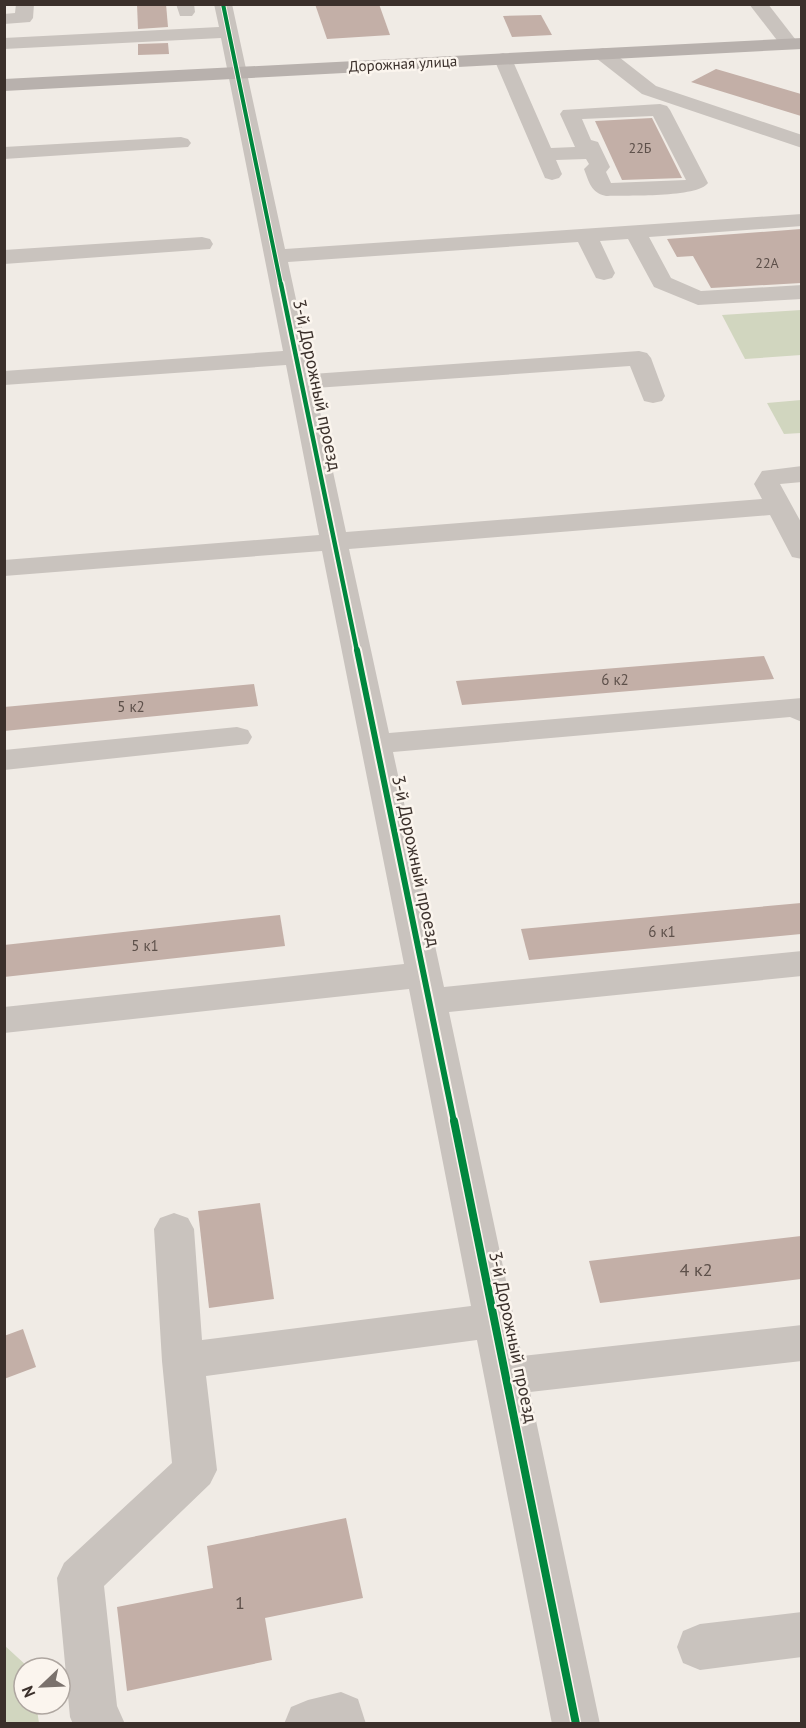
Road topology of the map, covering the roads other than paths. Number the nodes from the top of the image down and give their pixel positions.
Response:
1 (25, 4) edge
2 (223, 4) edge
3 (758, 4) edge
4 (4, 19) edge
5 (229, 32) junction
6 (4, 44) edge
7 (796, 44) edge
8 (603, 54) junction
9 (503, 59) junction
10 (237, 73) junction
11 (4, 85) edge
12 (801, 142) edge
13 (181, 143) dead end
14 (594, 152) junction
15 (4, 153) edge
16 (544, 155) junction
17 (552, 174) dead end
18 (801, 220) edge
19 (635, 231) junction
20 (585, 235) junction
21 (202, 244) dead end
22 (275, 256) junction
23 (4, 257) edge
24 (604, 273) dead end
25 (801, 292) edge
26 (298, 369) junction
27 (4, 378) edge
28 (653, 396) dead end
29 (801, 474) edge
30 (779, 506) junction
31 (334, 541) junction
32 (801, 551) edge
33 (4, 567) edge
34 (801, 713) edge
35 (237, 737) dead end
36 (376, 744) junction
37 (4, 759) edge
38 (801, 963) edge
39 (427, 988) junction
40 (4, 1020) edge
41 (174, 1229) dead end
42 (495, 1320) junction
43 (801, 1343) edge
44 (183, 1361) junction
45 (506, 1376) junction
46 (801, 1634) edge
47 (700, 1647) dead end
48 (101, 1724) edge
49 (308, 1724) edge
50 (342, 1724) edge
51 (576, 1724) edge

1 - 4 street
2 - 5 street, 3-й Дорожный проезд
3 - 7 street
5 - 6 street
5 - 10 street, 3-й Дорожный проезд
7 - 8 main road, Дорожная улица
8 - 9 main road, Дорожная улица
8 - 12 street
9 - 10 main road, Дорожная улица
9 - 16 street
10 - 11 main road, Дорожная улица
10 - 22 street, 3-й Дорожный проезд
13 - 15 street
14 - 14 street
14 - 16 street
16 - 17 street
18 - 19 street
19 - 20 street
19 - 25 street
20 - 22 street
20 - 24 street
21 - 23 street
22 - 26 street, 3-й Дорожный проезд
26 - 27 street
26 - 28 street
26 - 31 street, 3-й Дорожный проезд
29 - 30 street
30 - 31 street
30 - 32 street
31 - 33 street
31 - 36 street, 3-й Дорожный проезд
34 - 36 street
35 - 37 street
36 - 39 street, 3-й Дорожный проезд
38 - 39 street
39 - 40 street
39 - 42 street, 3-й Дорожный проезд
41 - 44 street
42 - 44 street
42 - 45 street, 3-й Дорожный проезд
43 - 45 street
44 - 48 street
45 - 51 street, 3-й Дорожный проезд
46 - 47 street
49 - 50 street

